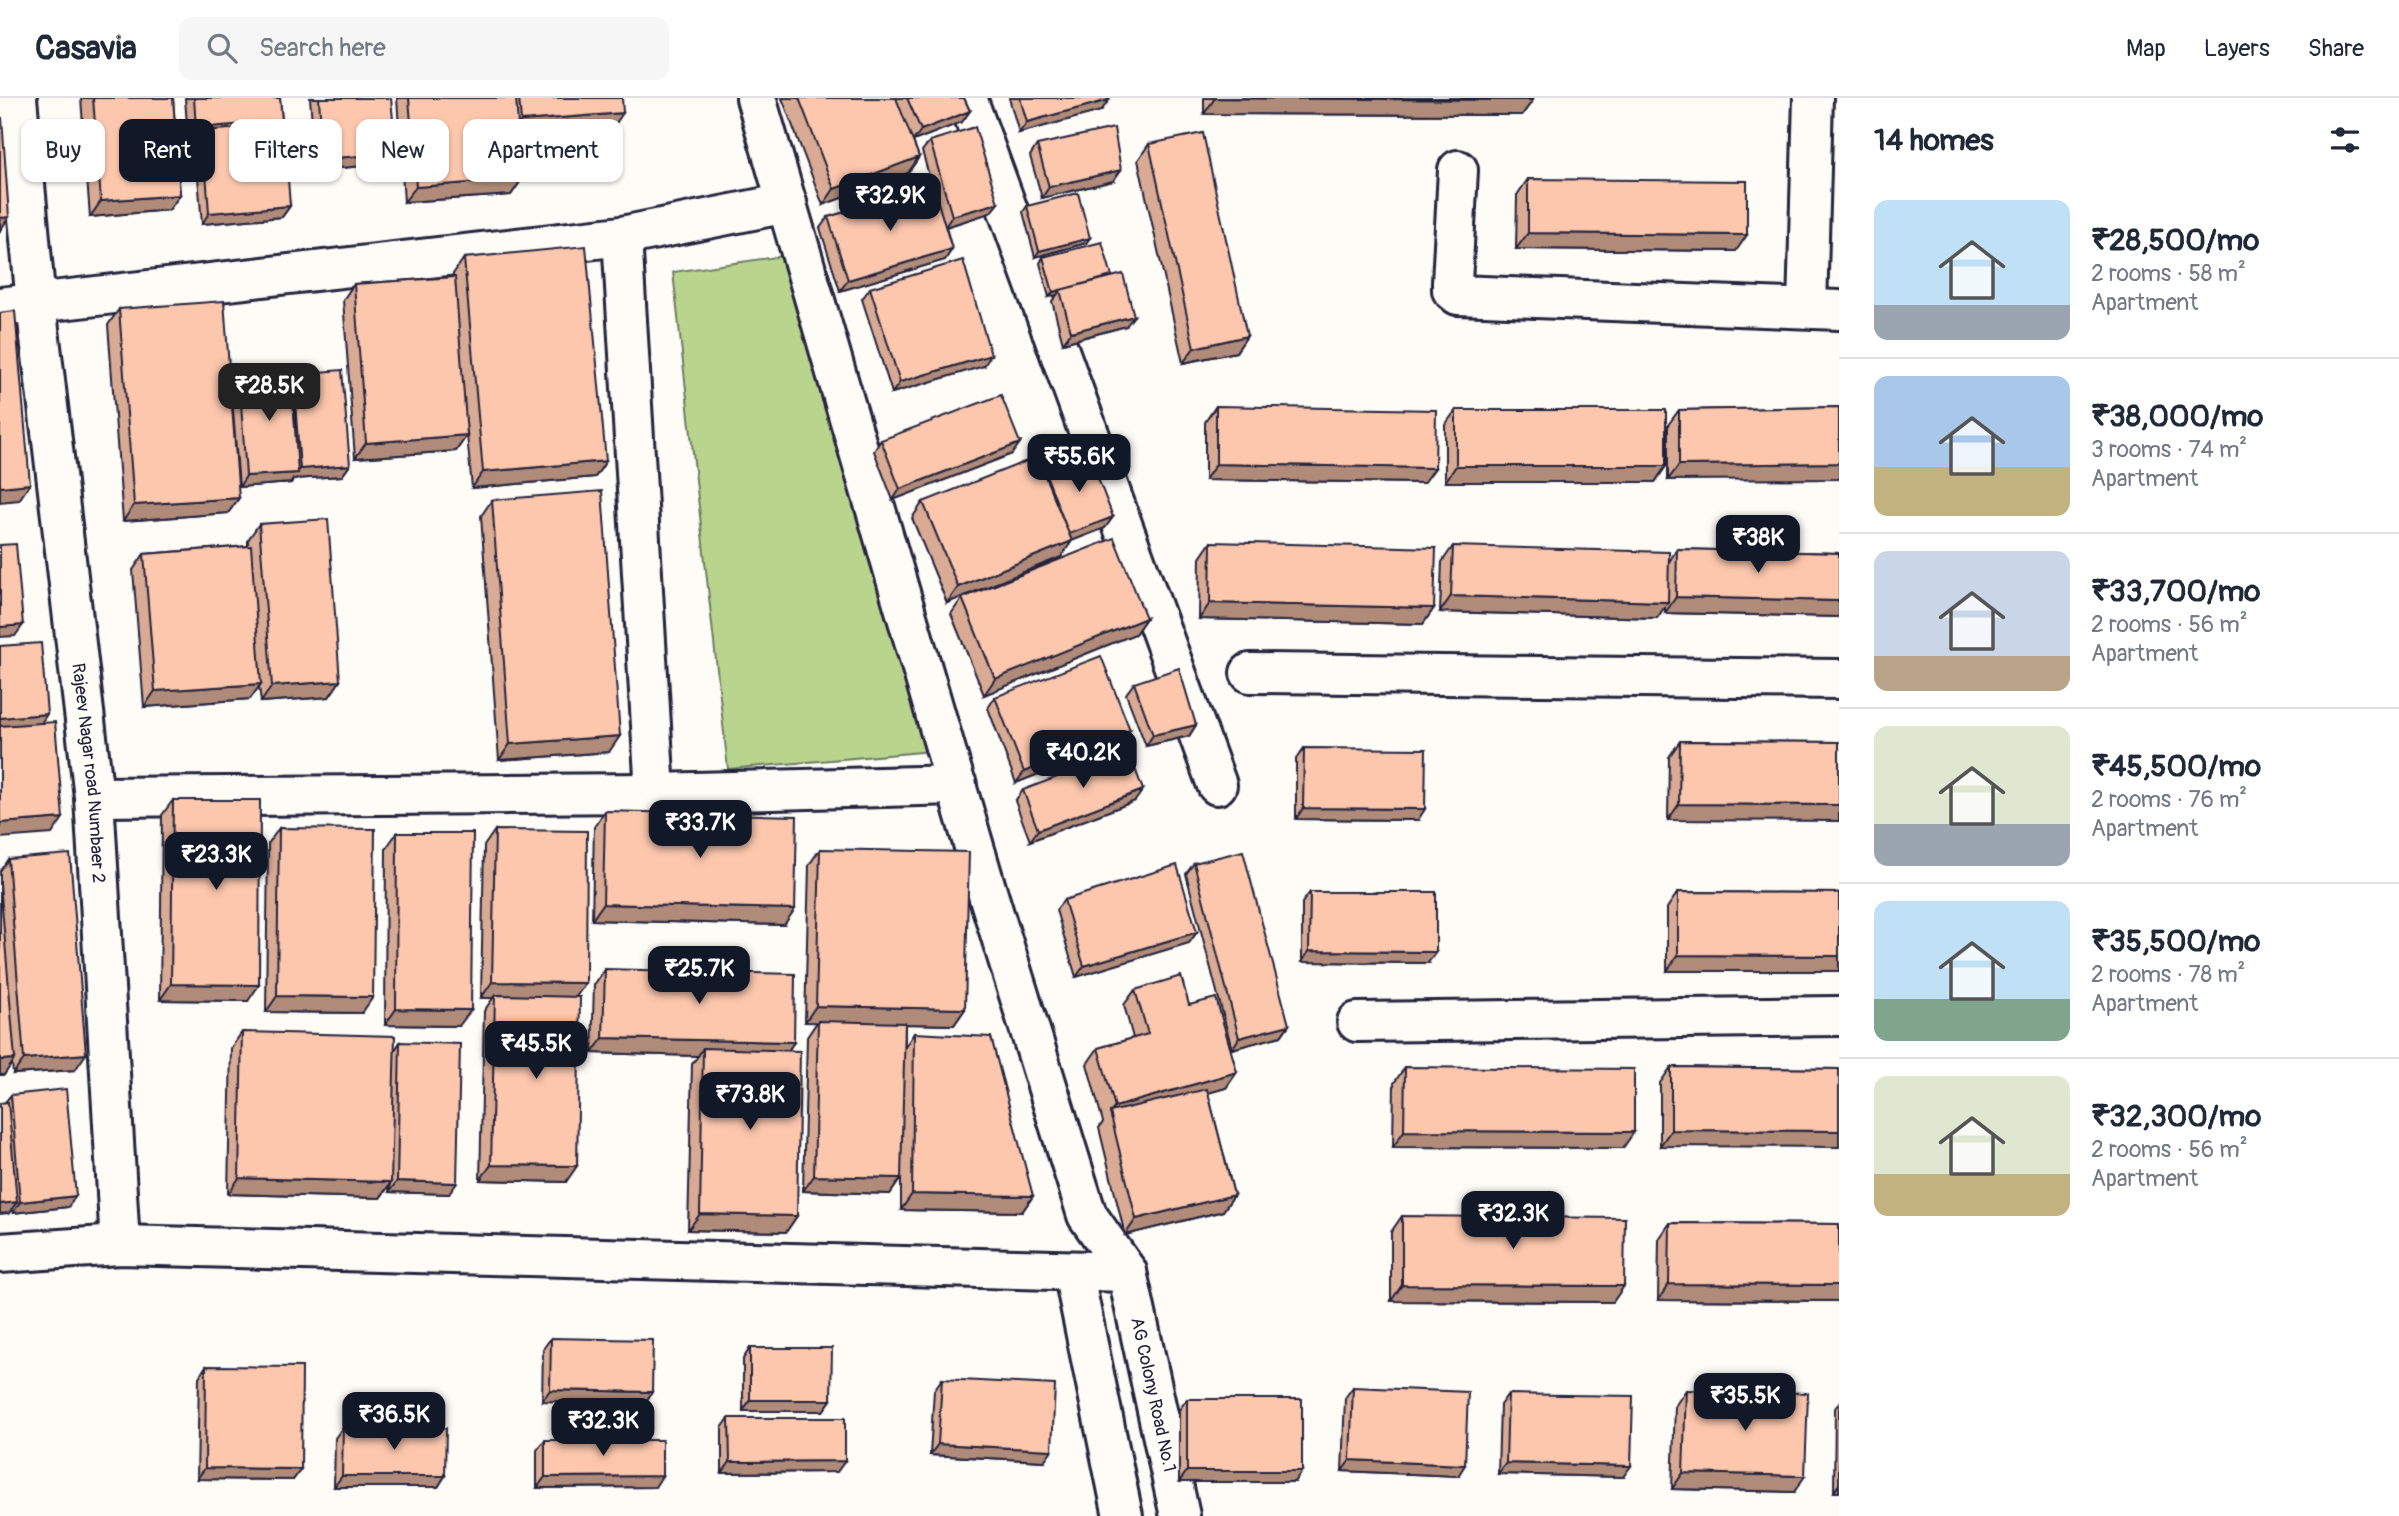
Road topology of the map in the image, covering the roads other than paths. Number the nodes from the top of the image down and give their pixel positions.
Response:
1 (17, 98) edge
2 (756, 98) edge
3 (967, 98) edge
4 (1812, 98) edge
5 (1458, 170) dead end
6 (787, 203) junction
7 (622, 236) junction
8 (18, 305) edge
9 (1823, 309) edge
10 (1250, 673) dead end
11 (1839, 678) edge
12 (957, 785) junction
13 (1217, 785) dead end
14 (655, 793) junction
15 (94, 797) junction
16 (1839, 1016) edge
17 (1357, 1022) dead end
18 (1087, 1215) junction
19 (120, 1245) junction
20 (0, 1253) edge
21 (1073, 1271) junction
22 (1127, 1272) junction
23 (1123, 1516) edge
24 (1180, 1516) edge

1 - 8 street, Rajeev Nagar road Numbaer 2
2 - 6 street
3 - 13 street
4 - 9 street
5 - 9 street
6 - 7 street
6 - 12 street
7 - 8 street
7 - 14 street
8 - 15 street, Rajeev Nagar road Numbaer 2
10 - 11 street
12 - 14 street
12 - 18 street
14 - 15 street
15 - 19 street, Rajeev Nagar road Numbaer 2
16 - 17 street
18 - 21 street
18 - 22 street
19 - 20 street
19 - 21 street
21 - 22 street
21 - 23 street
22 - 24 street, AG Colony Road No.1

